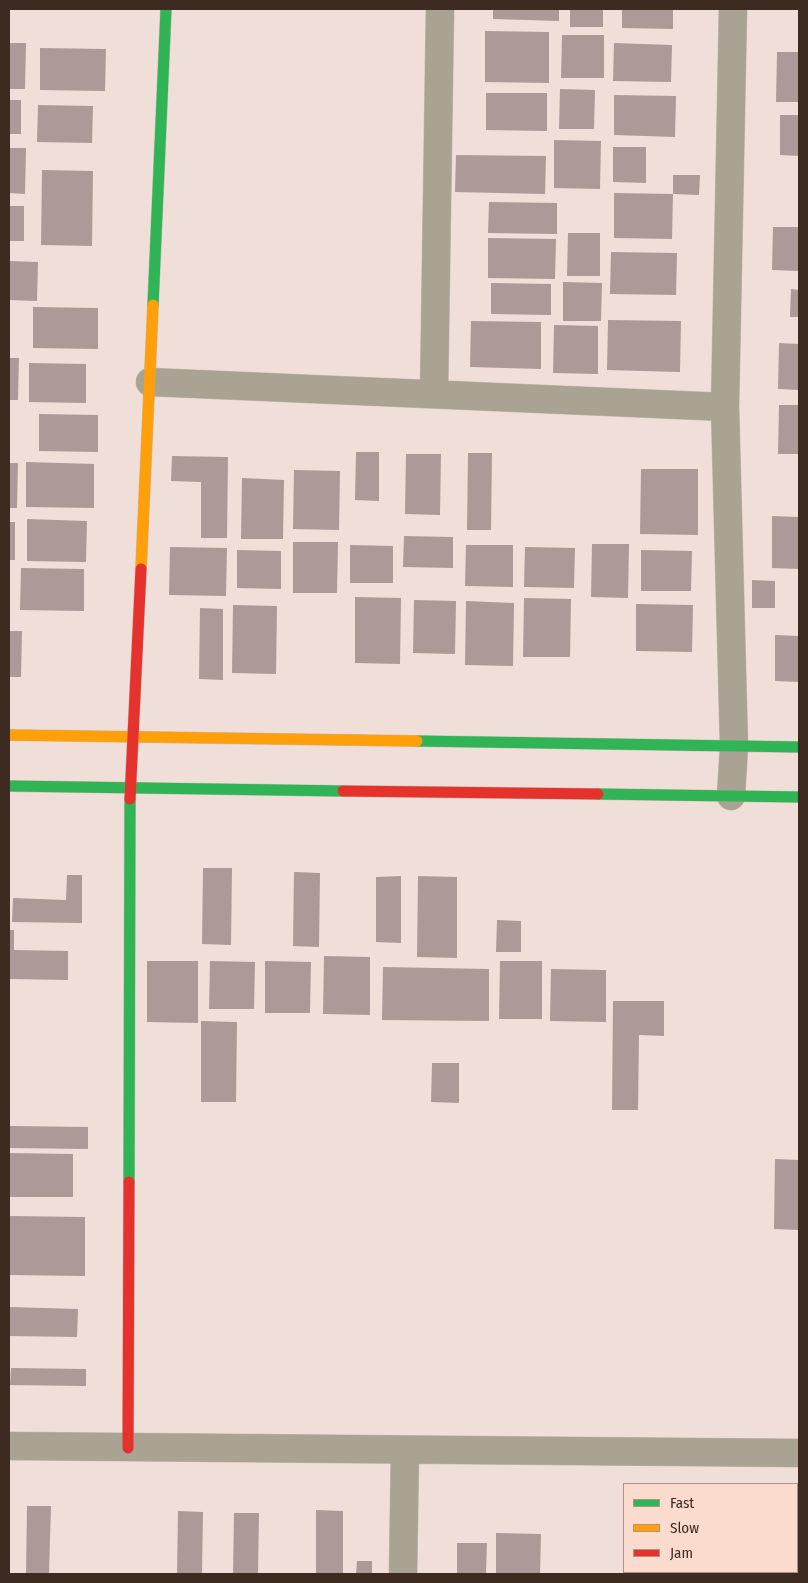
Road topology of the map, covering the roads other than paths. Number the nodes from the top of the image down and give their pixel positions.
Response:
1 (166, 9) edge
2 (440, 9) edge
3 (733, 9) edge
4 (150, 382) junction
5 (434, 394) junction
6 (725, 407) junction
7 (9, 735) edge
8 (131, 737) junction
9 (734, 746) junction
10 (799, 747) edge
11 (9, 786) edge
12 (130, 788) junction
13 (731, 796) junction
14 (799, 797) edge
15 (9, 1446) edge
16 (128, 1448) junction
17 (405, 1451) junction
18 (799, 1454) edge
19 (403, 1574) edge

1 - 4 street
2 - 5 street
3 - 6 street
4 - 5 street
4 - 8 street
5 - 6 street
6 - 9 street
7 - 8 street
8 - 9 street
8 - 12 street
9 - 10 street
9 - 13 street
11 - 12 street
12 - 13 street
12 - 16 street
13 - 14 street
15 - 16 street
16 - 17 street
17 - 18 street
17 - 19 street

